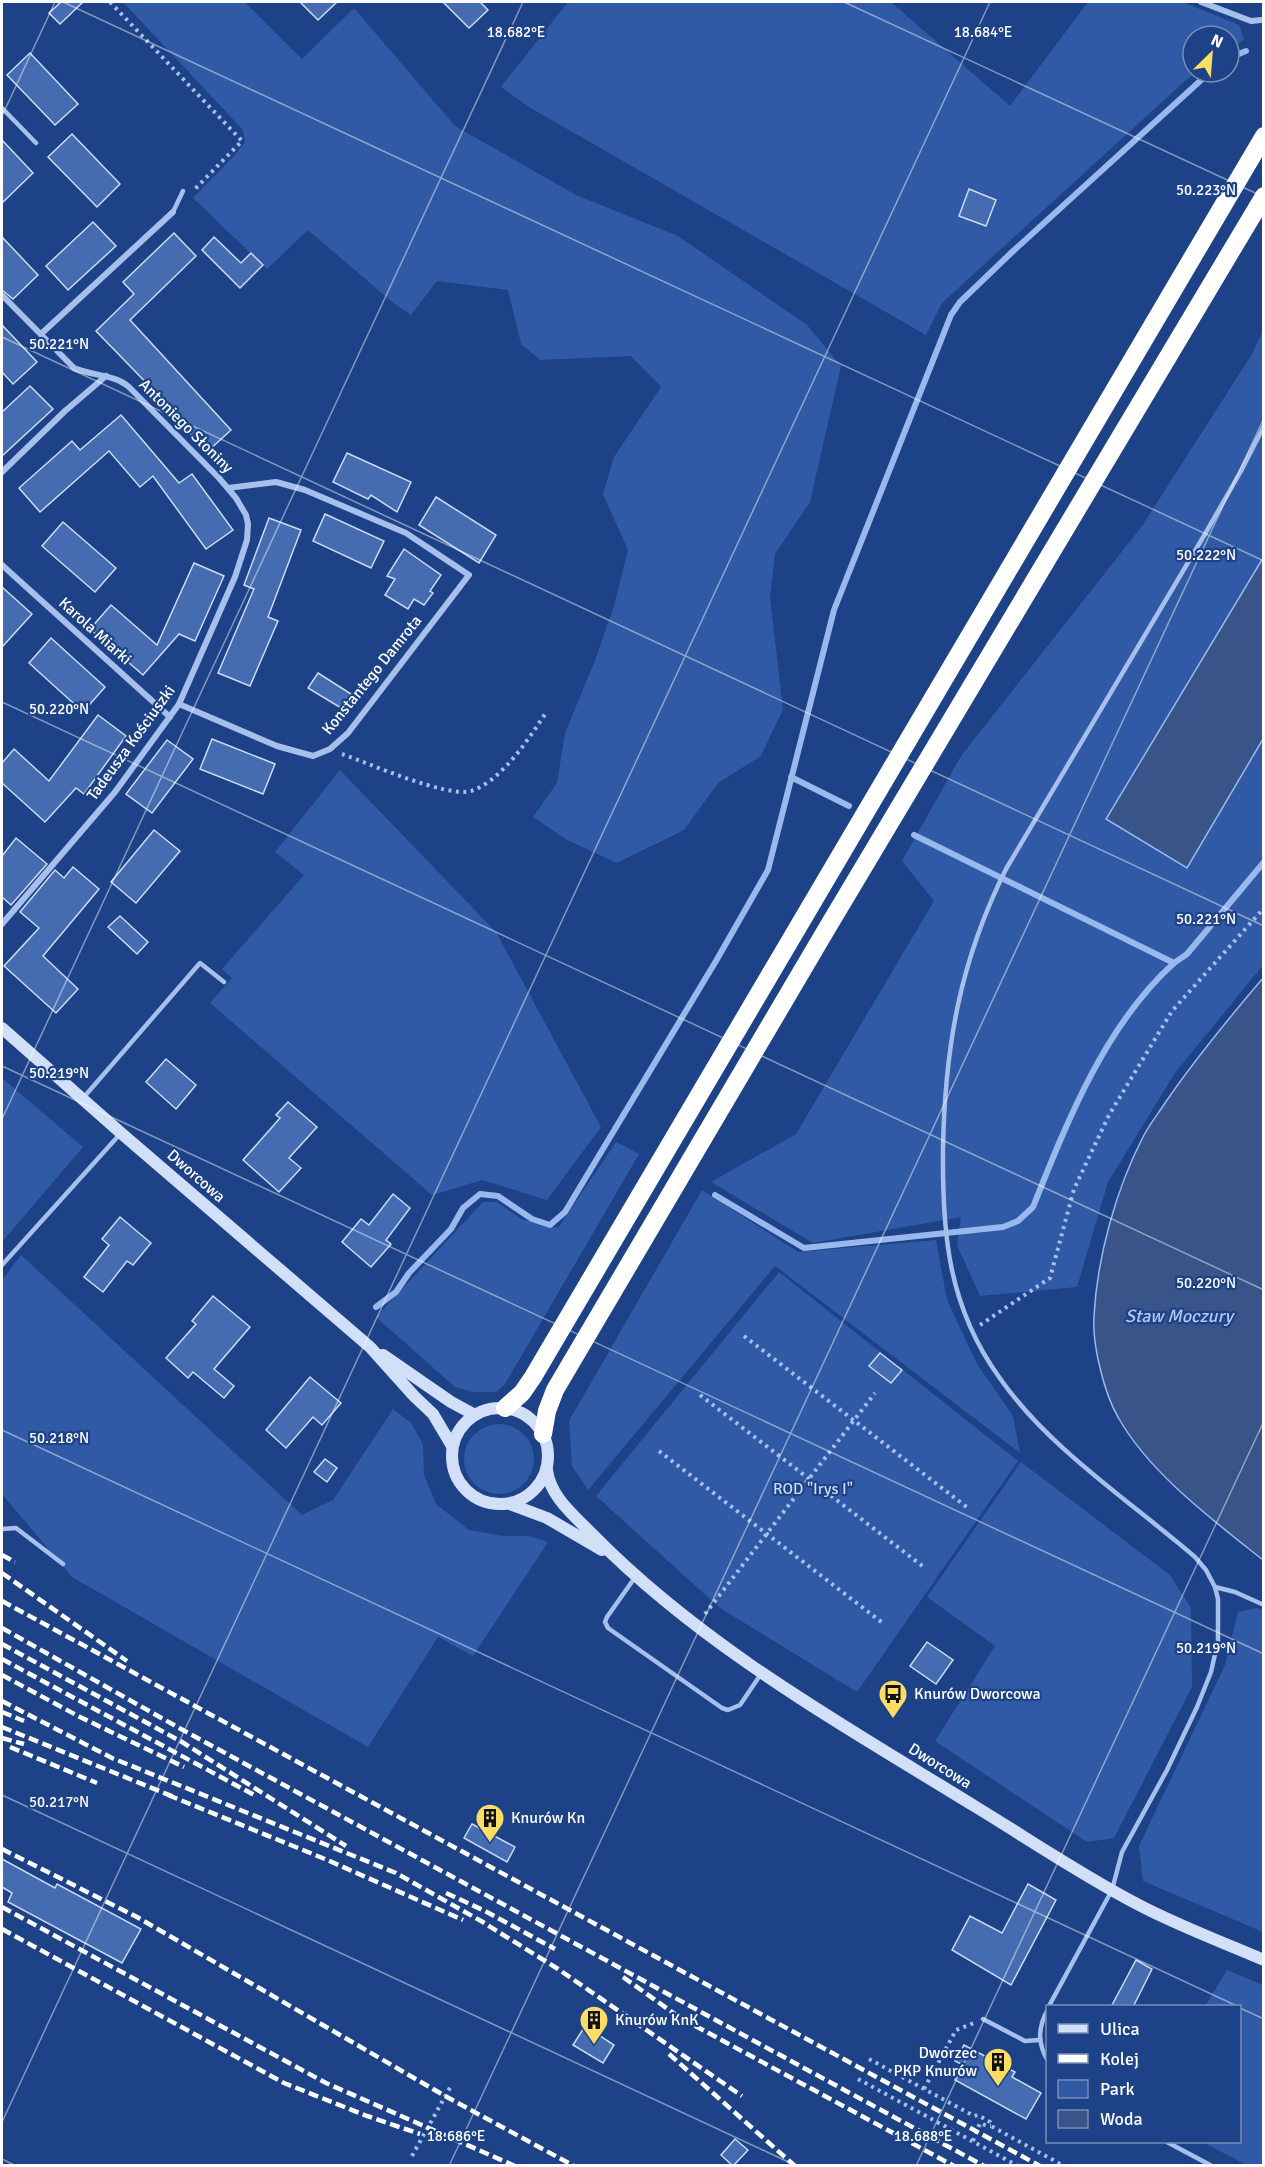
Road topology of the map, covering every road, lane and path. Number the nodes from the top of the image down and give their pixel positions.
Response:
1 (110, 2) edge
2 (1201, 2) edge
3 (1262, 20) edge
4 (2, 108) edge
5 (1263, 136) edge
6 (36, 143) dead end
7 (183, 191) dead end
8 (1263, 196) edge
9 (173, 212) junction
10 (2, 295) edge
11 (41, 334) junction
12 (106, 376) junction
13 (1263, 426) edge
14 (2, 472) edge
15 (228, 488) junction
16 (2, 565) edge
17 (469, 575) joint
18 (179, 704) junction
19 (548, 711) dead end
20 (170, 717) junction
21 (330, 749) junction
22 (1263, 908) edge
23 (2, 924) edge
24 (224, 982) dead end
25 (2, 1028) edge
26 (82, 1099) junction
27 (121, 1133) junction
28 (2, 1265) edge
29 (972, 1330) junction
30 (744, 1336) dead end
31 (370, 1347) junction
32 (875, 1393) dead end
33 (700, 1395) dead end
34 (505, 1408) junction
35 (475, 1415) junction
36 (854, 1420) junction
37 (543, 1434) junction
38 (452, 1446) junction
39 (659, 1451) dead end
40 (546, 1470) junction
41 (809, 1479) junction
42 (510, 1504) junction
43 (968, 1508) dead end
44 (2, 1529) edge
45 (767, 1534) junction
46 (63, 1564) dead end
47 (622, 1564) junction
48 (925, 1568) dead end
49 (636, 1576) junction
50 (1215, 1587) junction
51 (1263, 1605) edge
52 (884, 1624) dead end
53 (695, 1626) junction
54 (762, 1673) junction
55 (1112, 1890) junction
56 (1263, 1960) edge
57 (1050, 2005) edge
58 (1046, 2012) edge
59 (983, 2019) joint
60 (1039, 2040) junction
61 (1046, 2058) edge
62 (869, 2059) dead end
63 (858, 2079) dead end
64 (452, 2084) dead end
65 (924, 2089) junction
66 (991, 2126) junction
67 (973, 2141) junction
68 (1169, 2143) edge
69 (412, 2156) dead end
70 (1017, 2166) edge
71 (1064, 2166) edge
72 (1212, 2166) edge

1 - 9 path
2 - 3 street
4 - 6 lane
5 - 34 highway
7 - 9 lane
8 - 37 highway
9 - 11 street
10 - 11 street, Antoniego Słoniny
11 - 12 street, Antoniego Słoniny
12 - 14 street
12 - 15 street, Antoniego Słoniny
13 - 29 lane
15 - 17 street, Antoniego Słoniny
15 - 18 street, Tadeusza Kościuszki
16 - 20 street, Karola Miarki
17 - 21 street, Konstantego Damrota
18 - 20 street, Tadeusza Kościuszki
18 - 21 street, Konstantego Damrota
19 - 21 path
20 - 23 street, Tadeusza Kościuszki
22 - 29 path
24 - 26 lane
25 - 26 main road, Dworcowa
26 - 27 main road, Dworcowa
27 - 28 lane
27 - 31 main road, Dworcowa
29 - 50 lane
30 - 36 path
31 - 35 main road, Dworcowa
31 - 38 main road, Dworcowa
32 - 36 path
33 - 41 path
34 - 35 main road
34 - 37 main road
35 - 38 main road
36 - 41 path
36 - 43 path
37 - 40 main road
38 - 42 main road
39 - 45 path
40 - 42 main road
40 - 47 main road, Dworcowa
41 - 45 path
41 - 48 path
42 - 47 main road, Dworcowa
44 - 46 lane
45 - 52 path
45 - 53 path
47 - 49 main road, Dworcowa
49 - 53 main road, Dworcowa
49 - 54 lane
50 - 51 lane
50 - 55 lane
53 - 54 main road, Dworcowa
54 - 55 main road, Dworcowa
55 - 56 main road, Dworcowa
55 - 57 lane
58 - 60 lane
59 - 60 lane
59 - 65 path
60 - 61 lane
62 - 65 path
63 - 67 path
64 - 69 path
65 - 66 path
66 - 67 path
66 - 71 path
67 - 70 path
68 - 72 lane

